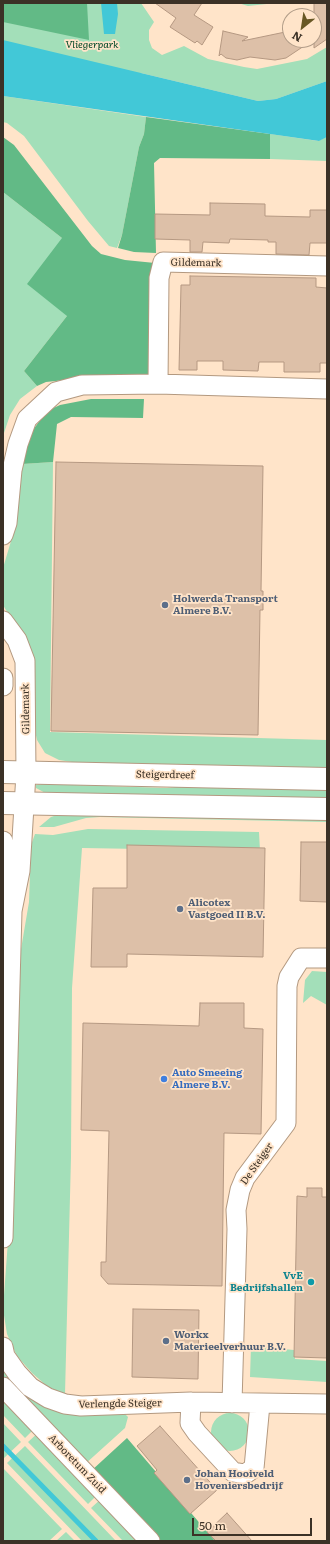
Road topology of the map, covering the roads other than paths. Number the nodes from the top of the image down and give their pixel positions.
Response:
1 (327, 266) edge
2 (158, 384) junction
3 (327, 389) edge
4 (8, 469) edge
5 (3, 535) edge
6 (3, 621) edge
7 (3, 678) edge
8 (3, 686) edge
9 (3, 772) edge
10 (26, 774) junction
11 (327, 779) edge
12 (3, 803) edge
13 (26, 804) junction
14 (327, 809) edge
15 (3, 841) edge
16 (12, 911) junction
17 (327, 958) edge
18 (3, 1238) edge
19 (3, 1347) edge
20 (3, 1387) edge
21 (191, 1402) junction
22 (232, 1403) junction
23 (260, 1404) junction
24 (327, 1404) edge
25 (150, 1541) edge

1 - 2 street, Gildemark
2 - 3 street
2 - 4 street
4 - 5 street
6 - 10 street, Gildemark
7 - 8 street
9 - 10 main road, Steigerdreef
10 - 11 main road, Steigerdreef
10 - 13 street, Gildemark
12 - 13 main road
13 - 14 main road
13 - 16 street
15 - 16 street
16 - 18 street
17 - 22 street, De Steiger
19 - 21 street, Verlengde Steiger
20 - 25 street, Arboretum Zuid
21 - 22 street
21 - 23 street
22 - 23 street
23 - 24 street

